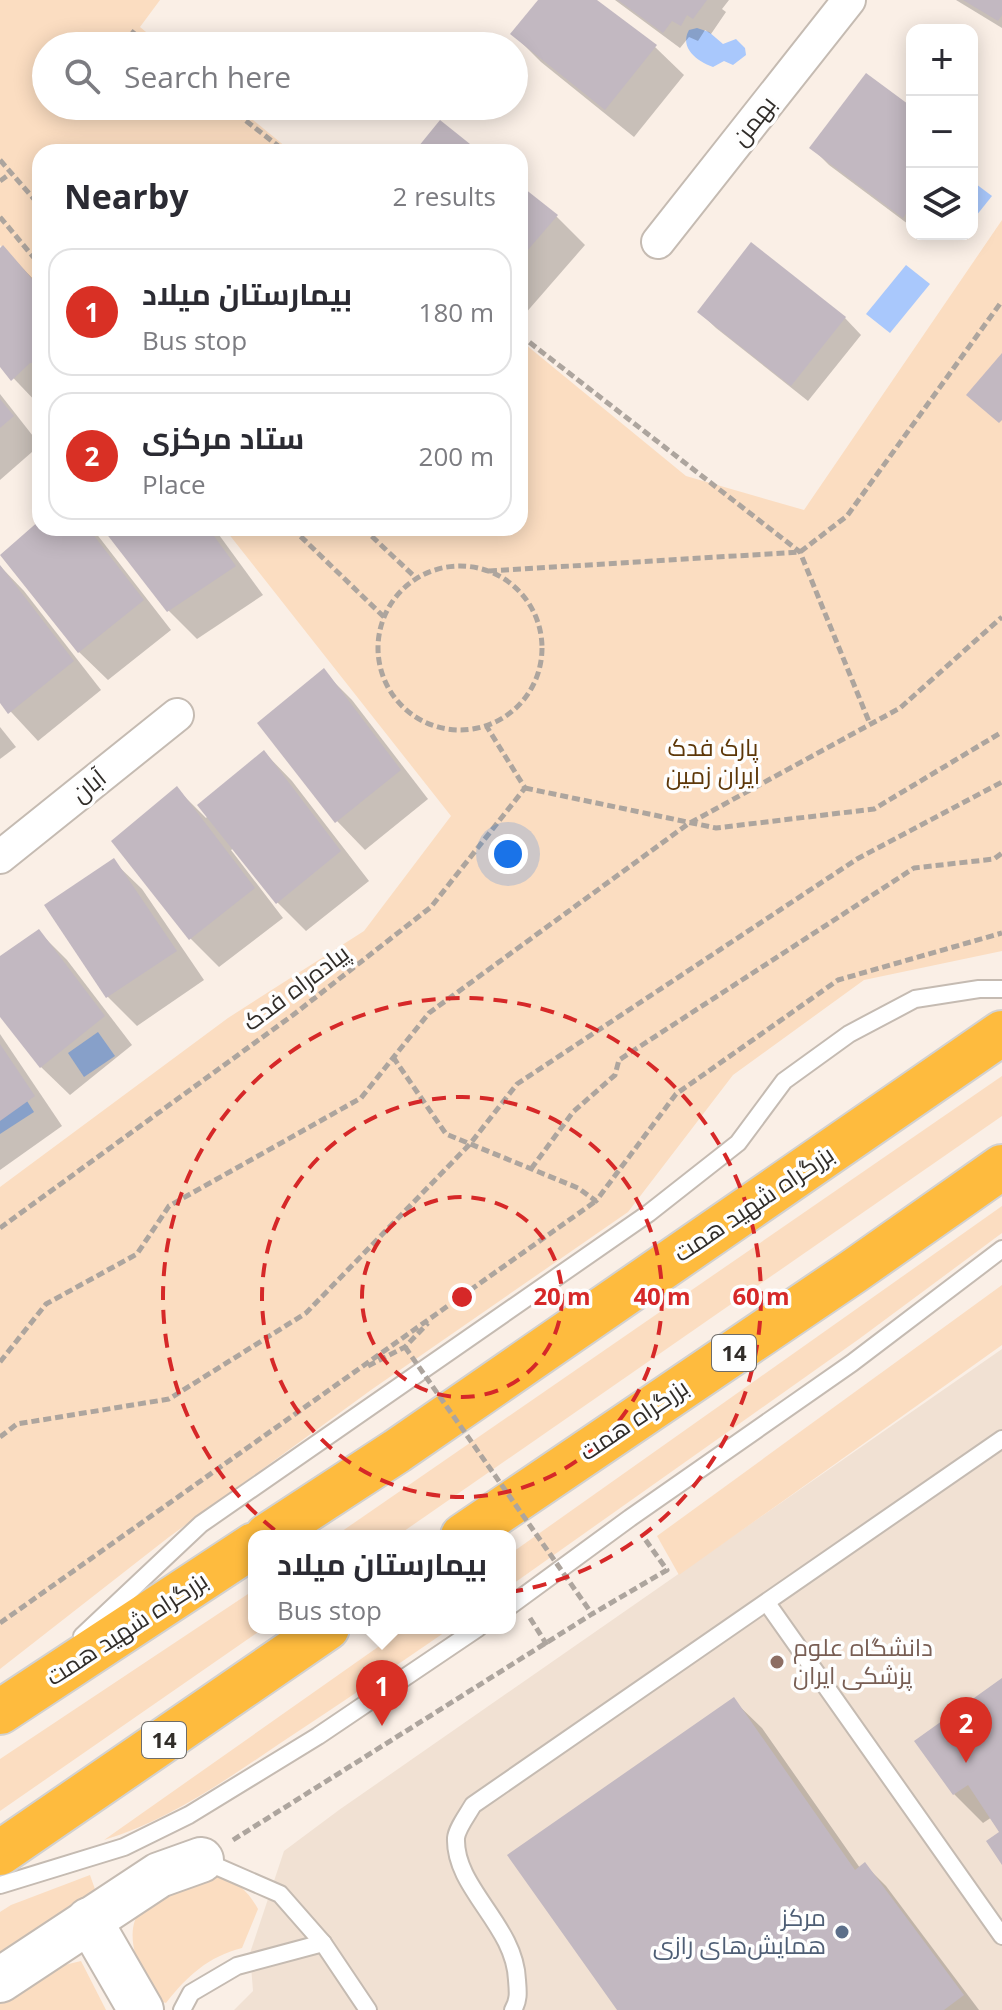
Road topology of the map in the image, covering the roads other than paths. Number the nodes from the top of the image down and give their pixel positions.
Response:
1 (849, 0) edge
2 (658, 242) dead end
3 (177, 715) dead end
4 (0, 857) edge
5 (1002, 989) edge
6 (1002, 1033) edge
7 (1002, 1167) edge
8 (1002, 1249) edge
9 (1002, 1439) edge
10 (276, 1530) edge
11 (472, 1530) edge
12 (248, 1549) edge
13 (516, 1602) edge
14 (767, 1603) junction
15 (318, 1634) edge
16 (469, 1634) edge
17 (3, 1710) edge
18 (0, 1853) edge
19 (201, 1860) joint
20 (0, 1885) edge
21 (89, 1920) junction
22 (1002, 1936) edge
23 (323, 1943) junction
24 (0, 1980) edge
25 (141, 2010) edge
26 (182, 2010) edge
27 (368, 2010) edge
28 (513, 2010) edge

1 - 2 street, بهمن
3 - 4 street, آبان
5 - 17 lane
6 - 10 highway, بزرگراه شهید همت
7 - 11 highway, بزرگراه همت / 14
8 - 13 lane
9 - 14 lane
12 - 17 highway, بزرگراه شهید همت
14 - 22 lane
14 - 28 lane
15 - 18 highway, 14
16 - 20 lane
19 - 21 main road
19 - 23 lane
21 - 24 main road
21 - 25 main road
23 - 26 lane
23 - 27 lane

